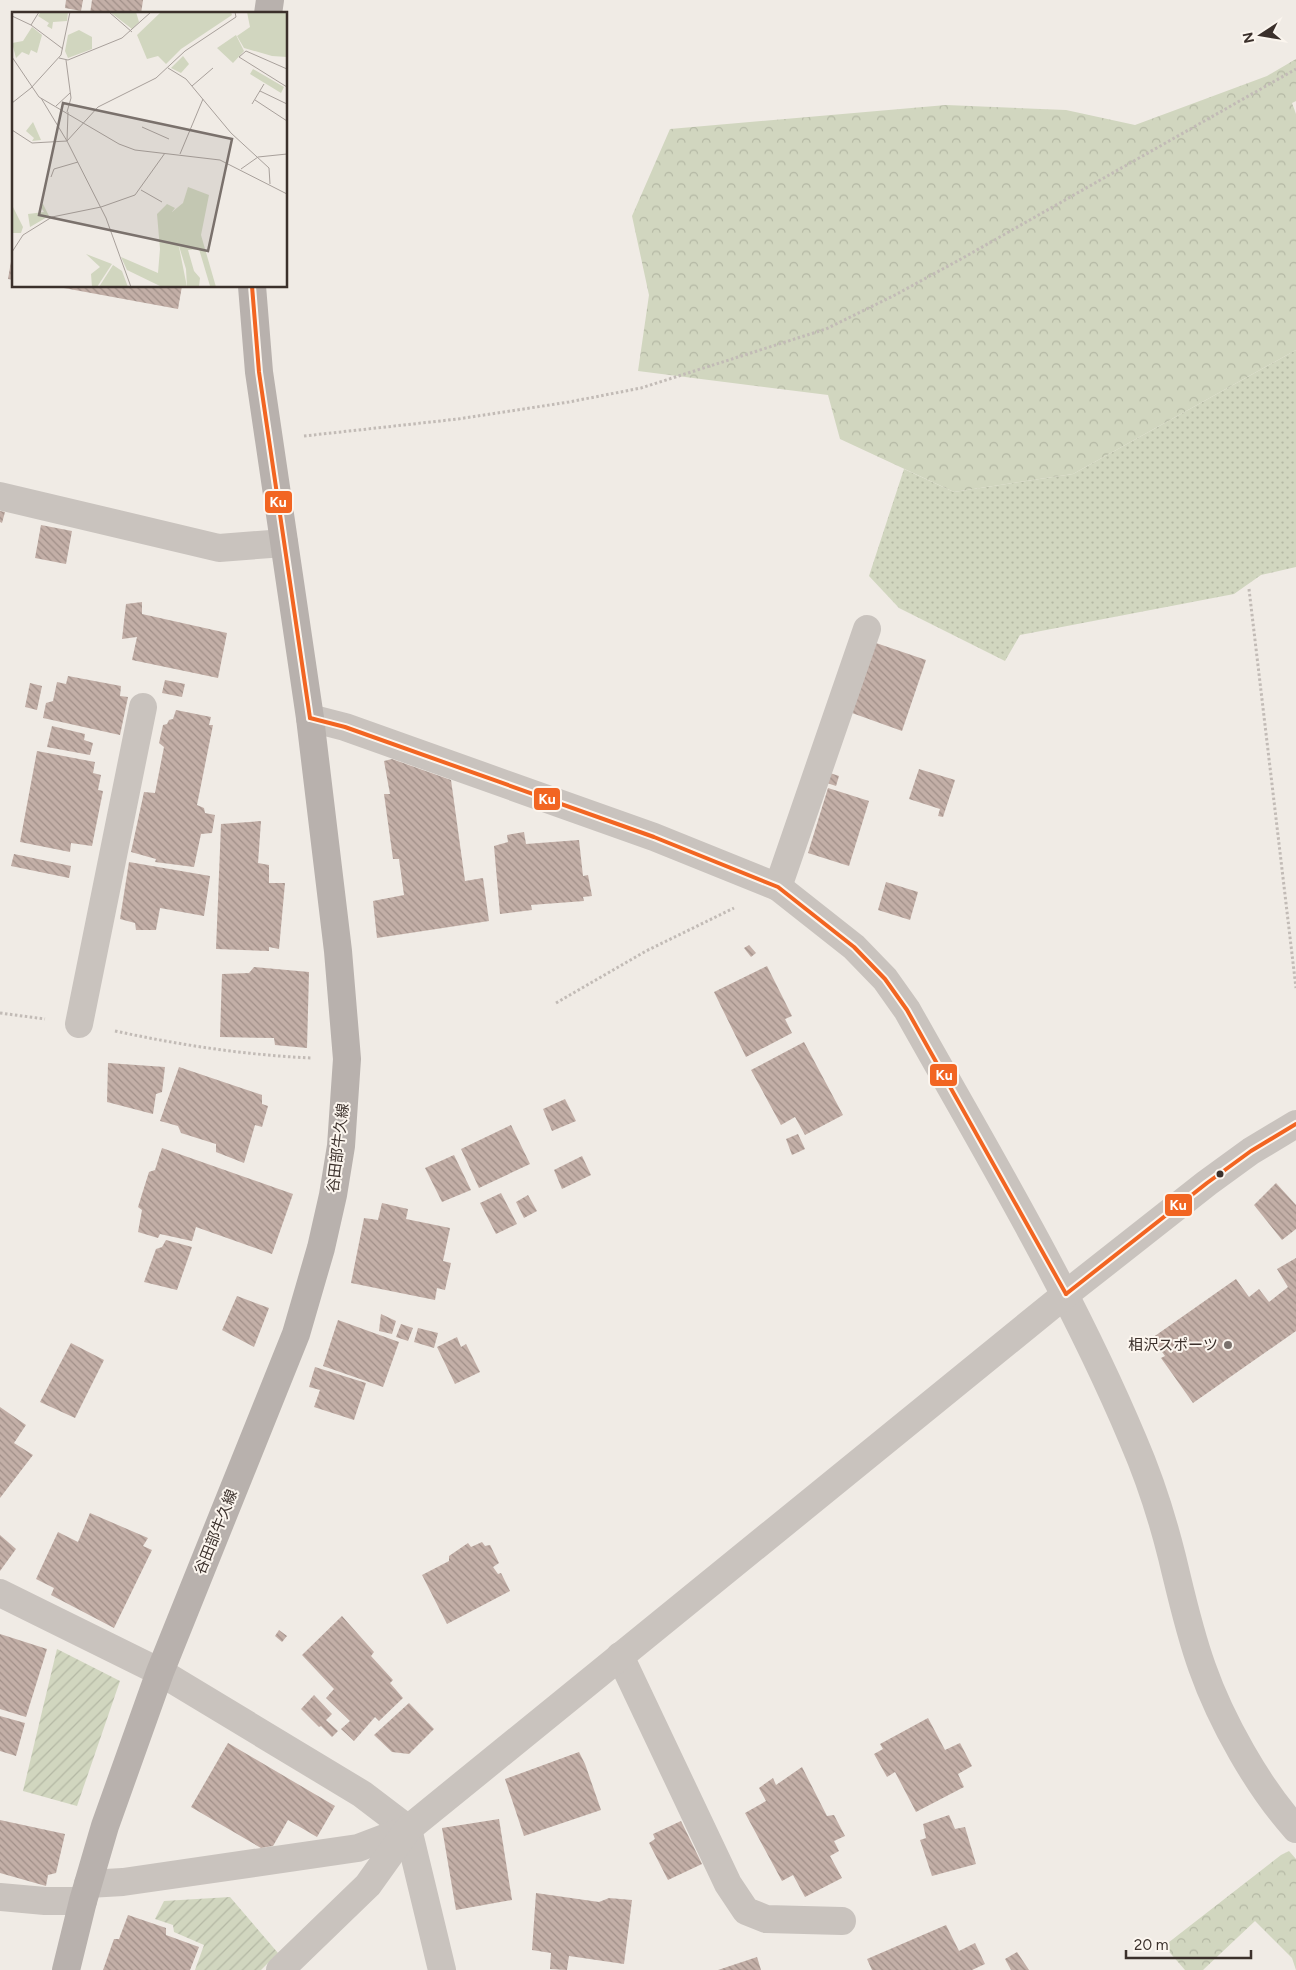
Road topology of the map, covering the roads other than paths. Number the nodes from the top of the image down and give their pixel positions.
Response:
1 (252, 288) edge
2 (0, 496) edge
3 (284, 543) junction
4 (867, 628) dead end
5 (143, 707) dead end
6 (310, 718) junction
7 (778, 887) junction
8 (79, 1024) road end
9 (1296, 1124) edge
10 (1066, 1294) junction
11 (0, 1593) edge
12 (620, 1656) junction
13 (160, 1672) junction
14 (408, 1829) junction
15 (1296, 1829) edge
16 (86, 1893) junction
17 (0, 1897) edge
18 (842, 1921) dead end
19 (66, 1970) edge
20 (280, 1970) edge
21 (442, 1970) edge

1 - 3 main road, 谷田部牛久線
2 - 3 street
3 - 6 main road, 谷田部牛久線
4 - 7 street
5 - 8 street
6 - 7 street
6 - 13 main road, 谷田部牛久線
7 - 10 street
9 - 10 street
10 - 12 street
10 - 15 street
11 - 13 street
12 - 14 street
12 - 18 street
13 - 14 street
13 - 16 main road, 谷田部牛久線
14 - 16 street
14 - 20 street
14 - 21 street
16 - 17 street
16 - 19 main road, 谷田部牛久線

